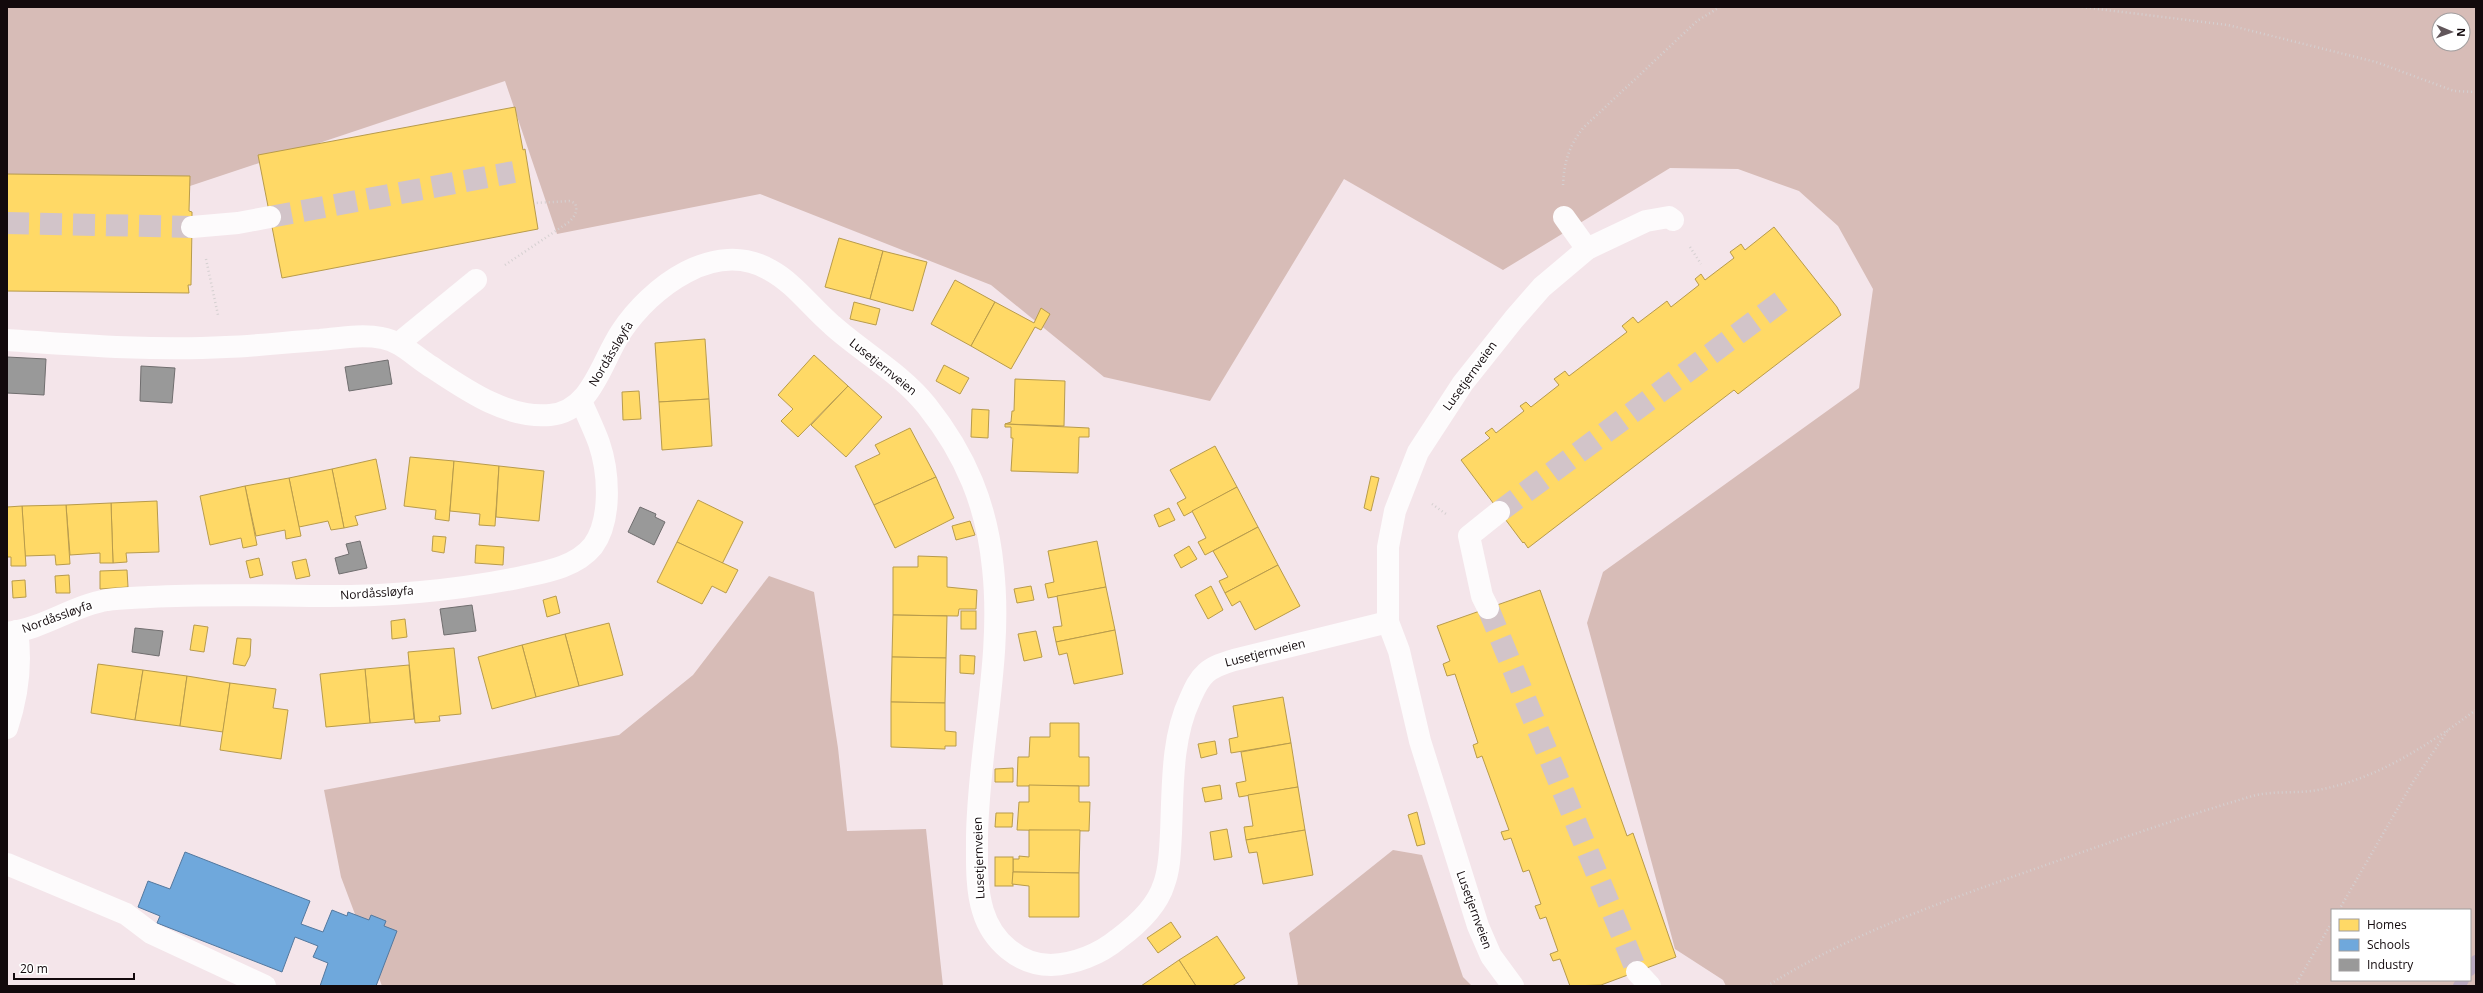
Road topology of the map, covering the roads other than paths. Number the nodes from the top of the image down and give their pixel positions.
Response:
1 (270, 217) tunnel mouth
2 (1564, 217) road end
3 (1673, 220) dead end
4 (192, 227) tunnel mouth
5 (1587, 249) junction
6 (747, 261) joint
7 (476, 280) road end
8 (7, 340) edge
9 (399, 343) junction
10 (581, 401) junction
11 (1499, 512) tunnel mouth
12 (1488, 608) tunnel mouth
13 (1388, 622) junction
14 (12, 632) edge
15 (7, 728) edge
16 (7, 864) edge
17 (265, 986) edge
18 (1513, 986) edge

1 - 4 lane
2 - 5 lane
3 - 5 lane, Lusetjernveien
5 - 13 lane, Lusetjernveien
6 - 10 lane, Nordåssløyfa
6 - 13 lane, Lusetjernveien
7 - 9 lane
8 - 9 lane, Nordåssløyfa
9 - 10 lane, Nordåssløyfa
10 - 14 lane, Nordåssløyfa
11 - 12 lane
13 - 18 lane, Lusetjernveien
14 - 15 lane
16 - 17 lane

